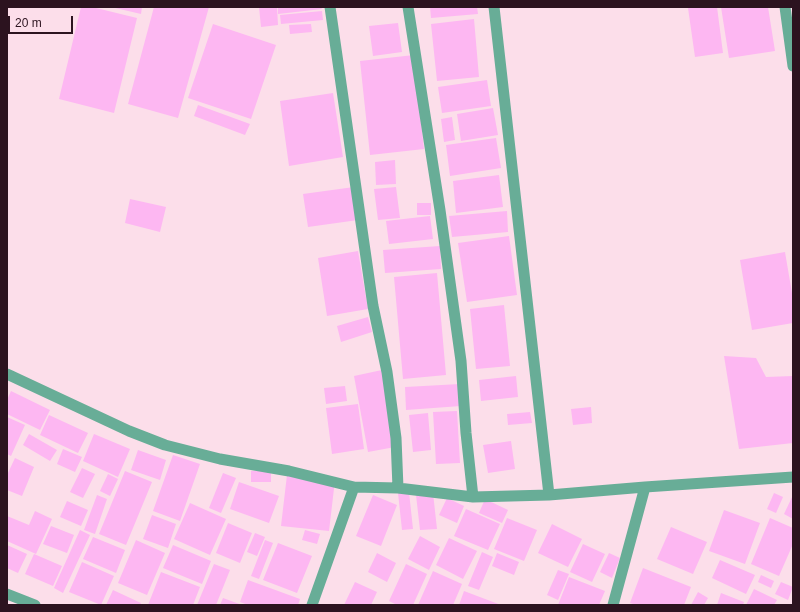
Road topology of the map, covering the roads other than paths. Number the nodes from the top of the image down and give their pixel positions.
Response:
1 (330, 7) edge
2 (408, 7) edge
3 (494, 7) edge
4 (785, 7) edge
5 (793, 66) edge
6 (7, 374) edge
7 (793, 477) edge
8 (354, 487) junction
9 (645, 487) junction
10 (398, 488) junction
11 (549, 496) junction
12 (473, 498) junction
13 (7, 594) edge
14 (35, 605) edge
15 (312, 605) edge
16 (613, 605) edge

1 - 10 street
2 - 12 street
3 - 11 street
4 - 5 street
6 - 8 street
7 - 9 street
8 - 10 street
8 - 15 street
9 - 11 street
9 - 16 street
10 - 12 street
11 - 12 street
13 - 14 street

